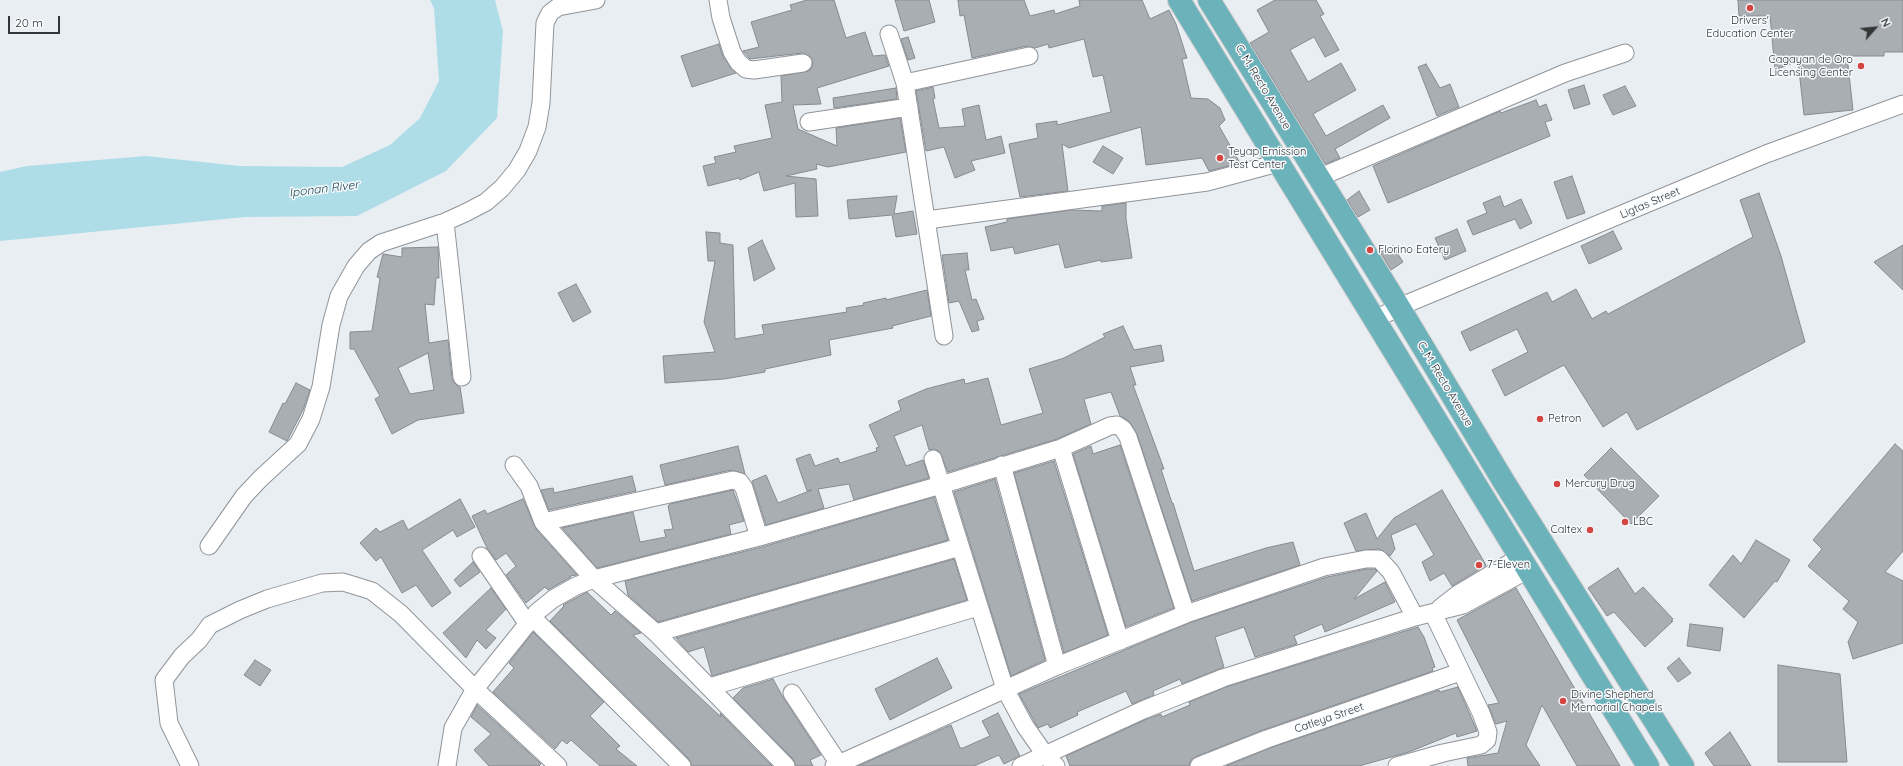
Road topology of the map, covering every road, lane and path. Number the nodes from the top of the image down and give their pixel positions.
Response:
1 (596, 0) edge
2 (718, 0) edge
3 (1179, 0) edge
4 (1214, 2) edge
5 (556, 4) edge
6 (889, 34) dead end
7 (1625, 53) dead end
8 (1029, 56) dead end
9 (802, 63) dead end
10 (905, 83) junction
11 (1903, 104) edge
12 (909, 107) junction
13 (809, 122) dead end
14 (1278, 163) junction
15 (1318, 178) junction
16 (927, 220) junction
17 (445, 222) junction
18 (1399, 307) junction
19 (1374, 320) junction
20 (944, 336) dead end
21 (462, 377) dead end
22 (1061, 448) junction
23 (933, 459) dead end
24 (514, 465) dead end
25 (1002, 465) junction
26 (941, 485) junction
27 (543, 522) junction
28 (759, 537) junction
29 (209, 546) dead end
30 (960, 548) junction
31 (481, 556) dead end
32 (1524, 564) junction
33 (594, 579) junction
34 (978, 607) junction
35 (1433, 613) junction
36 (1186, 614) junction
37 (1415, 617) junction
38 (530, 620) junction
39 (656, 633) junction
40 (1120, 641) junction
41 (1057, 666) junction
42 (1460, 672) junction
43 (710, 687) junction
44 (475, 688) junction
45 (1005, 689) junction
46 (792, 693) dead end
47 (1051, 761) edge
48 (837, 765) edge
49 (190, 766) edge
50 (447, 766) edge
51 (558, 766) edge
52 (682, 766) edge
53 (786, 766) edge
54 (1020, 766) edge
55 (1199, 766) edge
56 (1397, 766) edge
57 (1648, 766) edge
58 (1683, 766) edge

1 - 5 street
2 - 9 street
3 - 14 highway
4 - 15 highway, C. M. Recto Avenue
5 - 17 street
6 - 10 street
7 - 15 street
8 - 10 street
10 - 12 street
11 - 18 street, Ligtas Street
12 - 13 street
12 - 16 street
14 - 16 street
14 - 19 highway
15 - 18 highway, C. M. Recto Avenue
16 - 20 street
17 - 21 street
17 - 29 street
18 - 19 street, Ligtas Street
18 - 58 highway, C. M. Recto Avenue
19 - 32 highway
22 - 25 street
22 - 36 street
22 - 40 street
23 - 26 street
24 - 27 street
25 - 26 street
25 - 41 street
26 - 28 street
26 - 30 street
27 - 28 street
27 - 33 street
28 - 33 street
30 - 34 street
30 - 39 street
31 - 38 street
32 - 35 street
32 - 57 highway
33 - 38 street
33 - 39 street
34 - 43 street
34 - 45 street
35 - 37 street
35 - 42 street
36 - 37 street
36 - 40 street
37 - 47 street
38 - 44 street
38 - 52 street
39 - 43 street
40 - 41 street
41 - 45 street
42 - 55 street, Catleya Street
42 - 56 street
43 - 53 street
44 - 49 street
44 - 50 street
44 - 51 street
45 - 47 street
45 - 48 street
46 - 48 street
47 - 54 street

